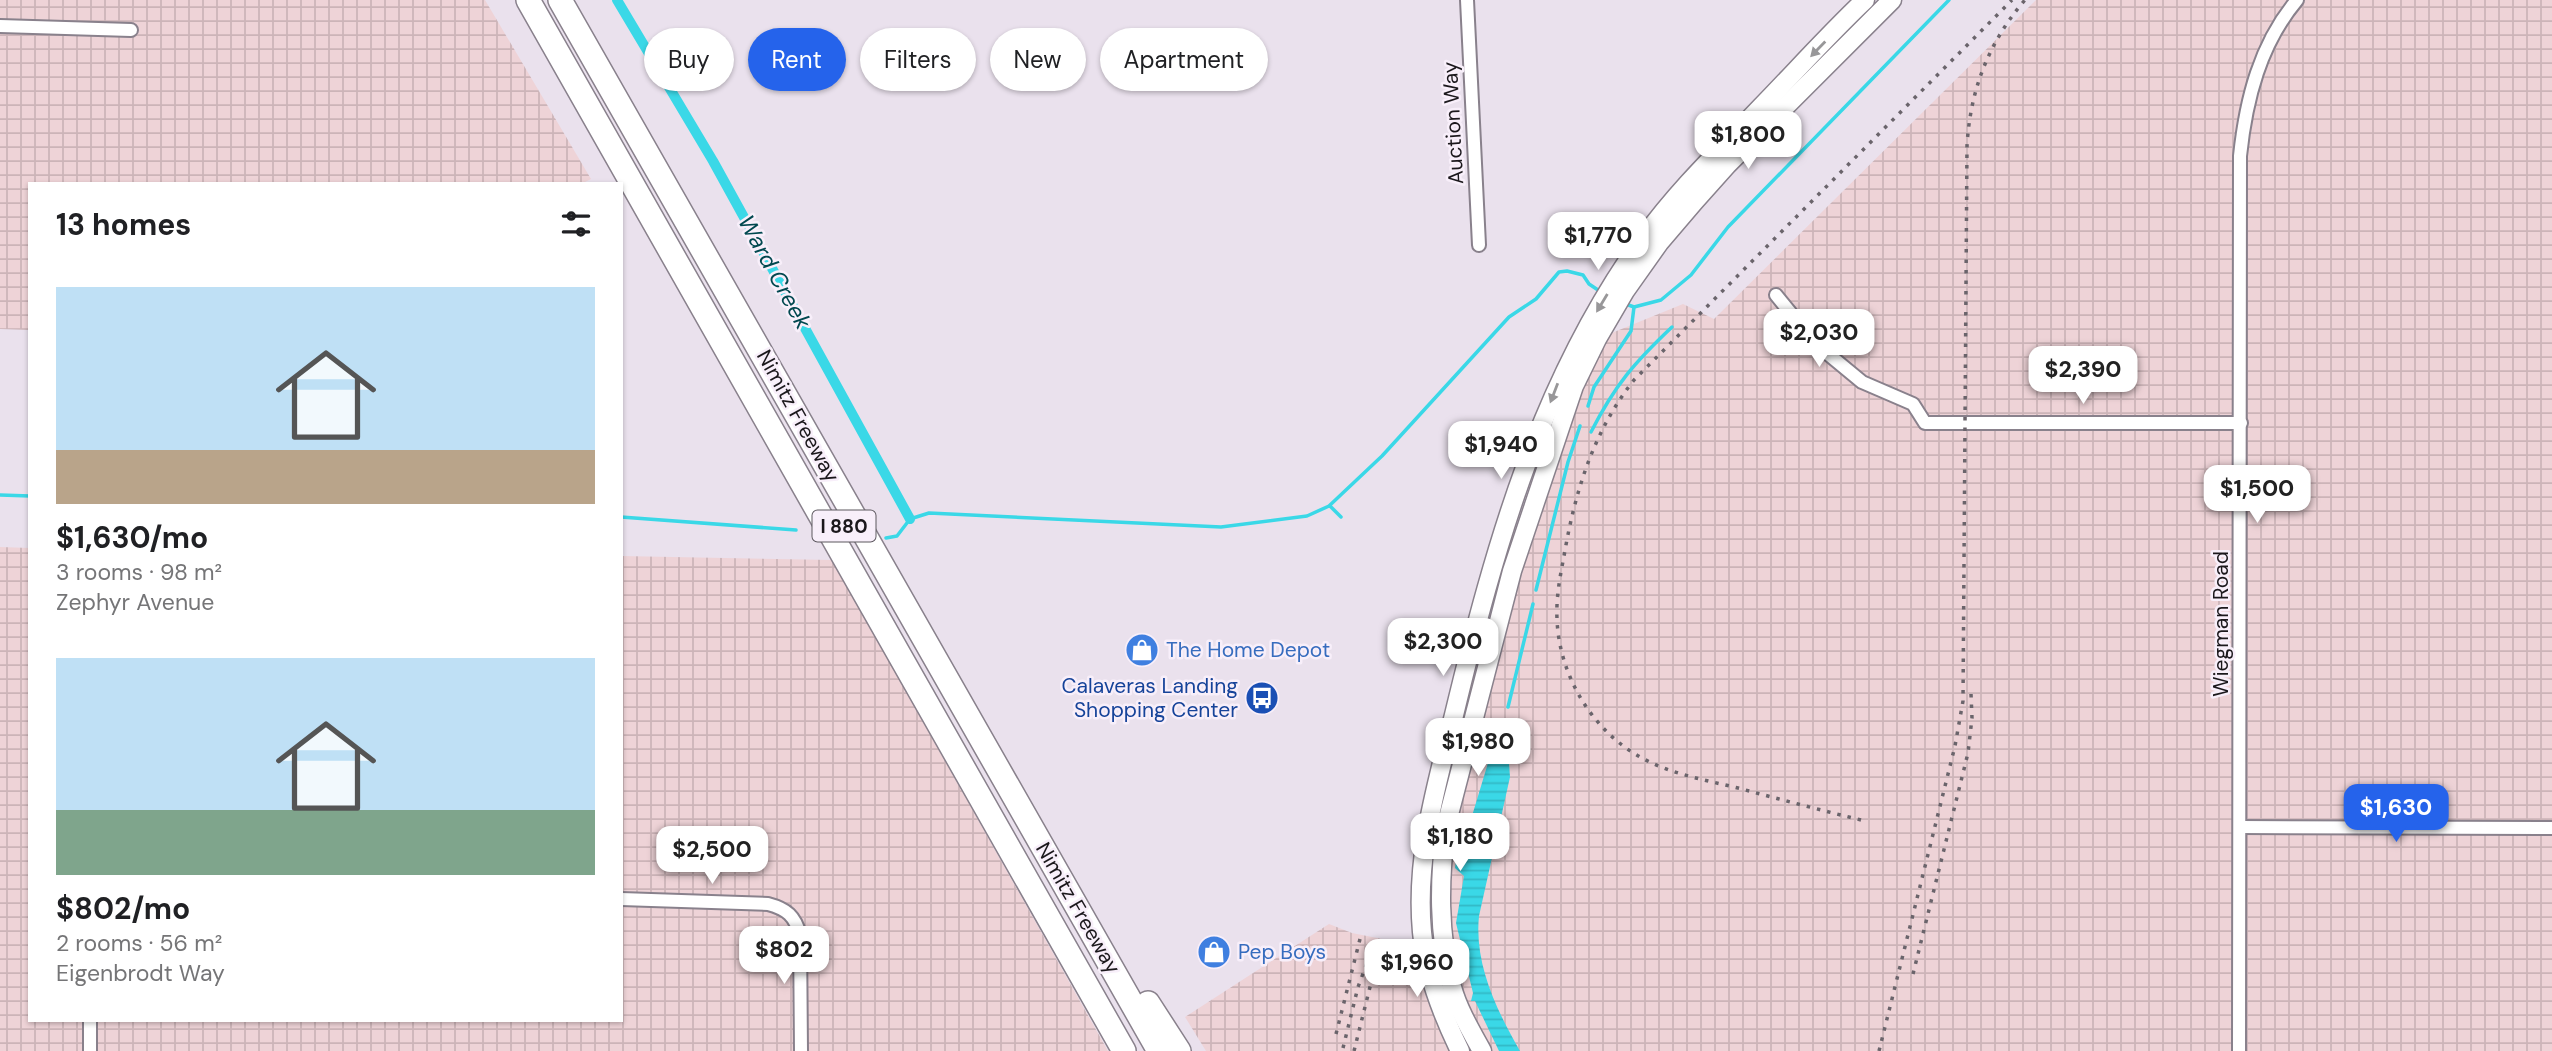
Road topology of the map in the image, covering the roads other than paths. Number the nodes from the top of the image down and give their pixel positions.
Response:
1 (512, 0) edge
2 (528, 0) edge
3 (545, 0) edge
4 (560, 0) edge
5 (1466, 0) edge
6 (1892, 0) edge
7 (2297, 0) edge
8 (1860, 2) edge
9 (1873, 19) junction
10 (0, 26) edge
11 (131, 30) dead end
12 (616, 182) edge
13 (623, 195) edge
14 (1653, 239) junction
15 (1479, 245) dead end
16 (1776, 295) dead end
17 (1591, 335) junction
18 (2241, 423) junction
19 (1493, 558) junction
20 (1512, 572) junction
21 (2240, 827) junction
22 (2552, 828) edge
23 (623, 899) edge
24 (1078, 909) junction
25 (90, 1022) edge
26 (90, 1051) edge
27 (801, 1051) edge
28 (1108, 1051) edge
29 (1124, 1051) edge
30 (1142, 1051) edge
31 (1159, 1051) edge
32 (1179, 1051) edge
33 (1460, 1051) edge
34 (1482, 1051) edge
35 (2239, 1051) edge

1 - 12 highway
2 - 29 highway, I 880
3 - 30 highway, I 880
4 - 24 highway, Nimitz Freeway / I 880
5 - 15 street, Auction Way
6 - 9 main road
7 - 18 street, Wiegman Road
8 - 9 street
8 -> 14 main road
9 - 14 main road
10 - 11 street
13 - 28 highway, Nimitz Freeway / I 880
14 - 17 main road
16 - 18 street
17 -> 19 main road
17 - 20 main road
18 - 21 street, Wiegman Road
19 - 20 main road
19 - 33 main road
20 - 34 main road
21 - 22 street
21 - 35 street, Wiegman Road
23 - 27 street
24 - 31 highway, Nimitz Freeway / I 880
24 - 32 highway
25 - 26 street

